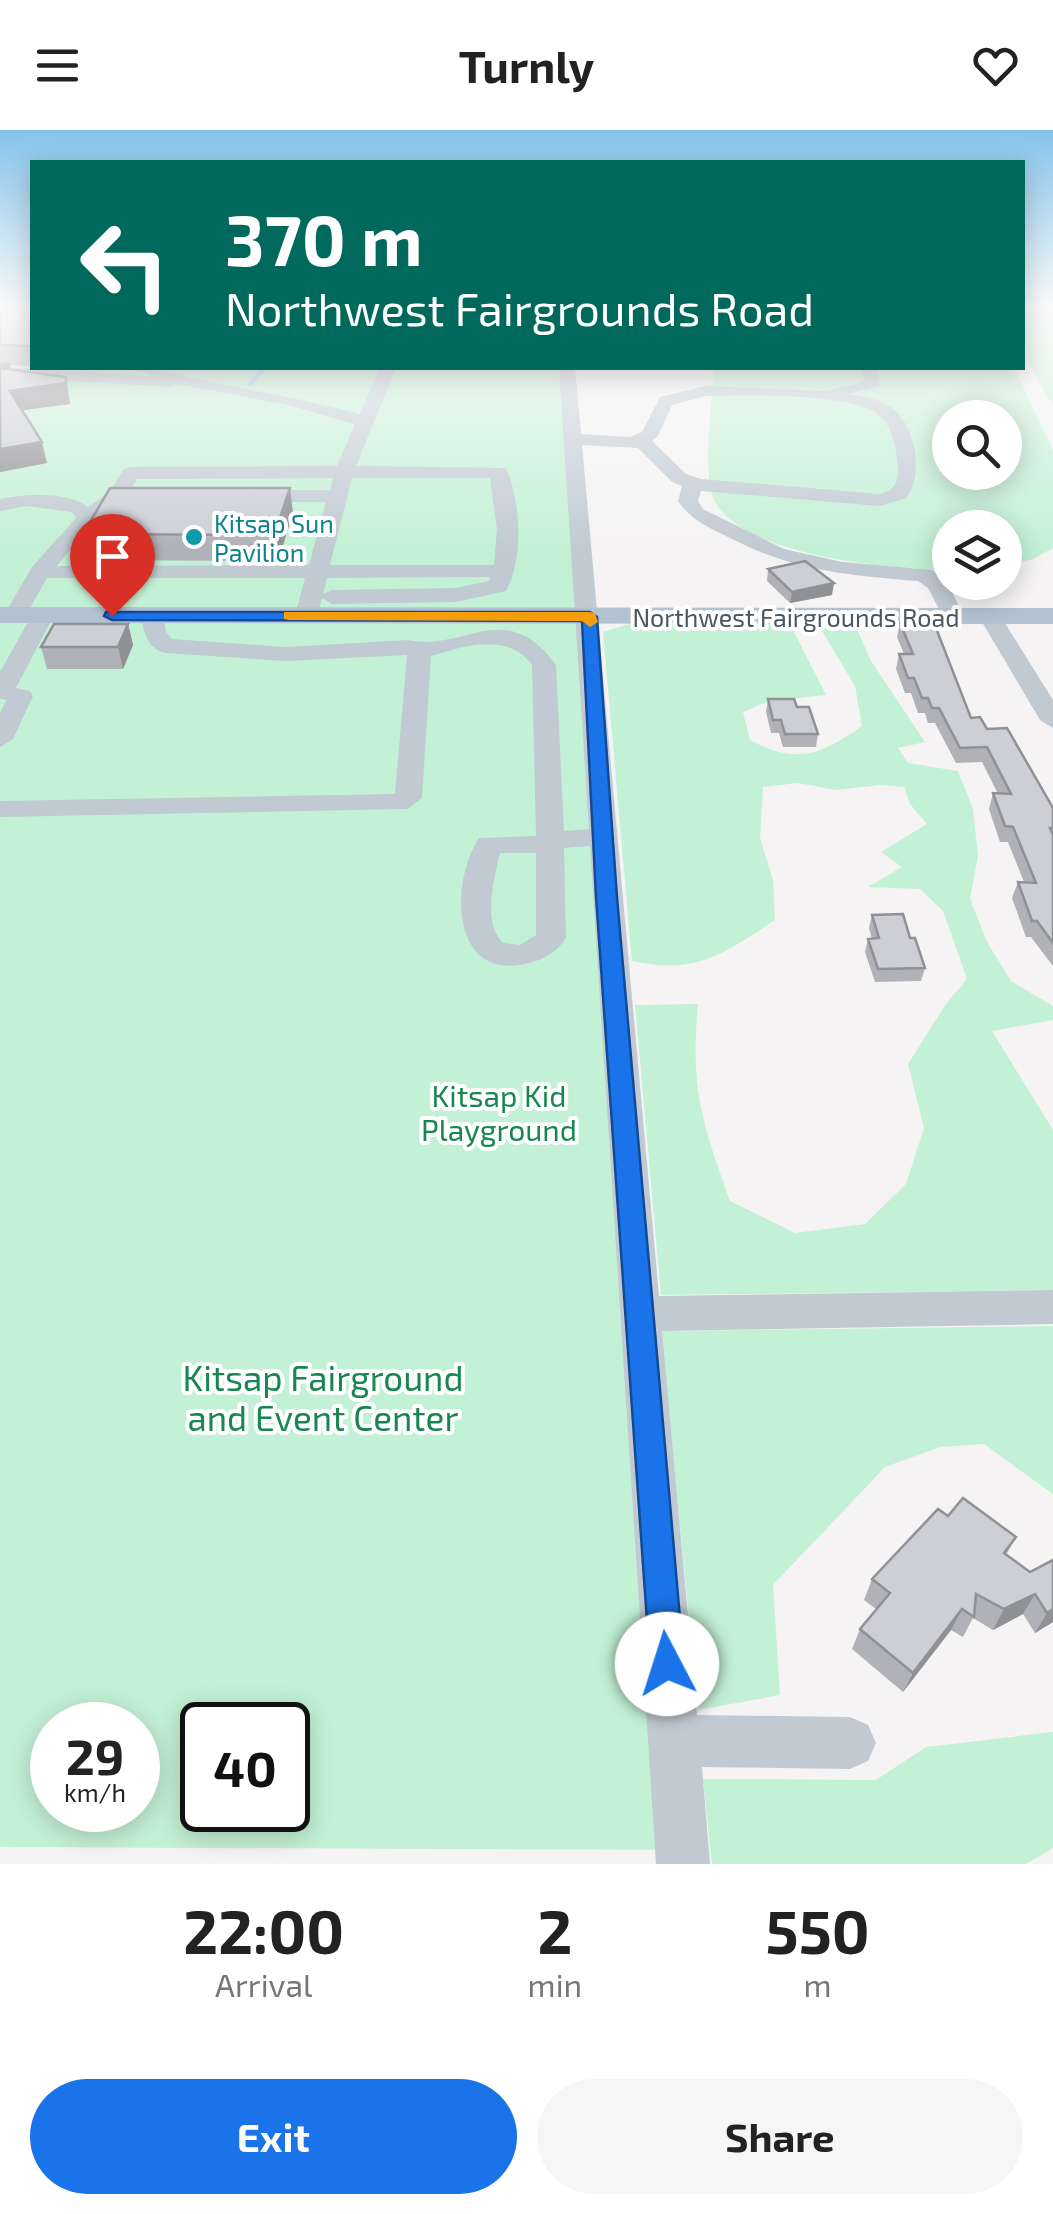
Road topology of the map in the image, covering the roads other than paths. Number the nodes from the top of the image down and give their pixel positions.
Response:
1 (219, 388) edge
2 (380, 388) edge
3 (570, 388) edge
4 (853, 388) edge
5 (877, 388) edge
6 (784, 394) junction
7 (887, 411) junction
8 (366, 422) junction
9 (574, 439) junction
10 (635, 441) junction
11 (344, 472) junction
12 (698, 485) junction
13 (230, 496) edge
14 (336, 496) junction
15 (0, 505) edge
16 (86, 518) junction
17 (40, 572) junction
18 (317, 572) junction
19 (505, 572) junction
20 (332, 597) dead end
21 (20, 615) edge
22 (153, 616) junction
23 (306, 616) junction
24 (954, 616) junction
25 (990, 616) junction
26 (1053, 616) edge
27 (590, 617) junction
28 (419, 652) junction
29 (1053, 720) edge
30 (0, 739) edge
31 (0, 808) edge
32 (603, 837) junction
33 (1053, 1307) edge
34 (639, 1314) junction
35 (673, 1741) junction
36 (850, 1743) dead end
37 (683, 1864) edge

1 - 8 street
2 - 8 street
3 - 9 street
4 - 6 street
5 - 7 street
6 - 7 street
6 - 10 street
7 - 12 street
8 - 11 street
9 - 10 street
9 - 27 street
10 - 12 street
11 - 14 street
11 - 16 street
11 - 19 street
12 - 24 street
13 - 14 street
14 - 18 street
15 - 16 street
16 - 17 street
17 - 18 street
17 - 21 street
18 - 19 street
18 - 23 street
19 - 20 street
21 - 22 main road, Northwest Fairgrounds Road
21 - 30 street
22 - 23 main road, Northwest Fairgrounds Road
22 - 28 street
23 - 27 main road, Northwest Fairgrounds Road
24 - 25 main road, Northwest Fairgrounds Road
24 - 27 main road, Northwest Fairgrounds Road
25 - 26 main road, Northwest Fairgrounds Road
25 - 29 street
27 - 32 street
28 - 31 street
28 - 32 street
32 - 34 street
33 - 34 street
34 - 35 street
35 - 36 street
35 - 37 street

